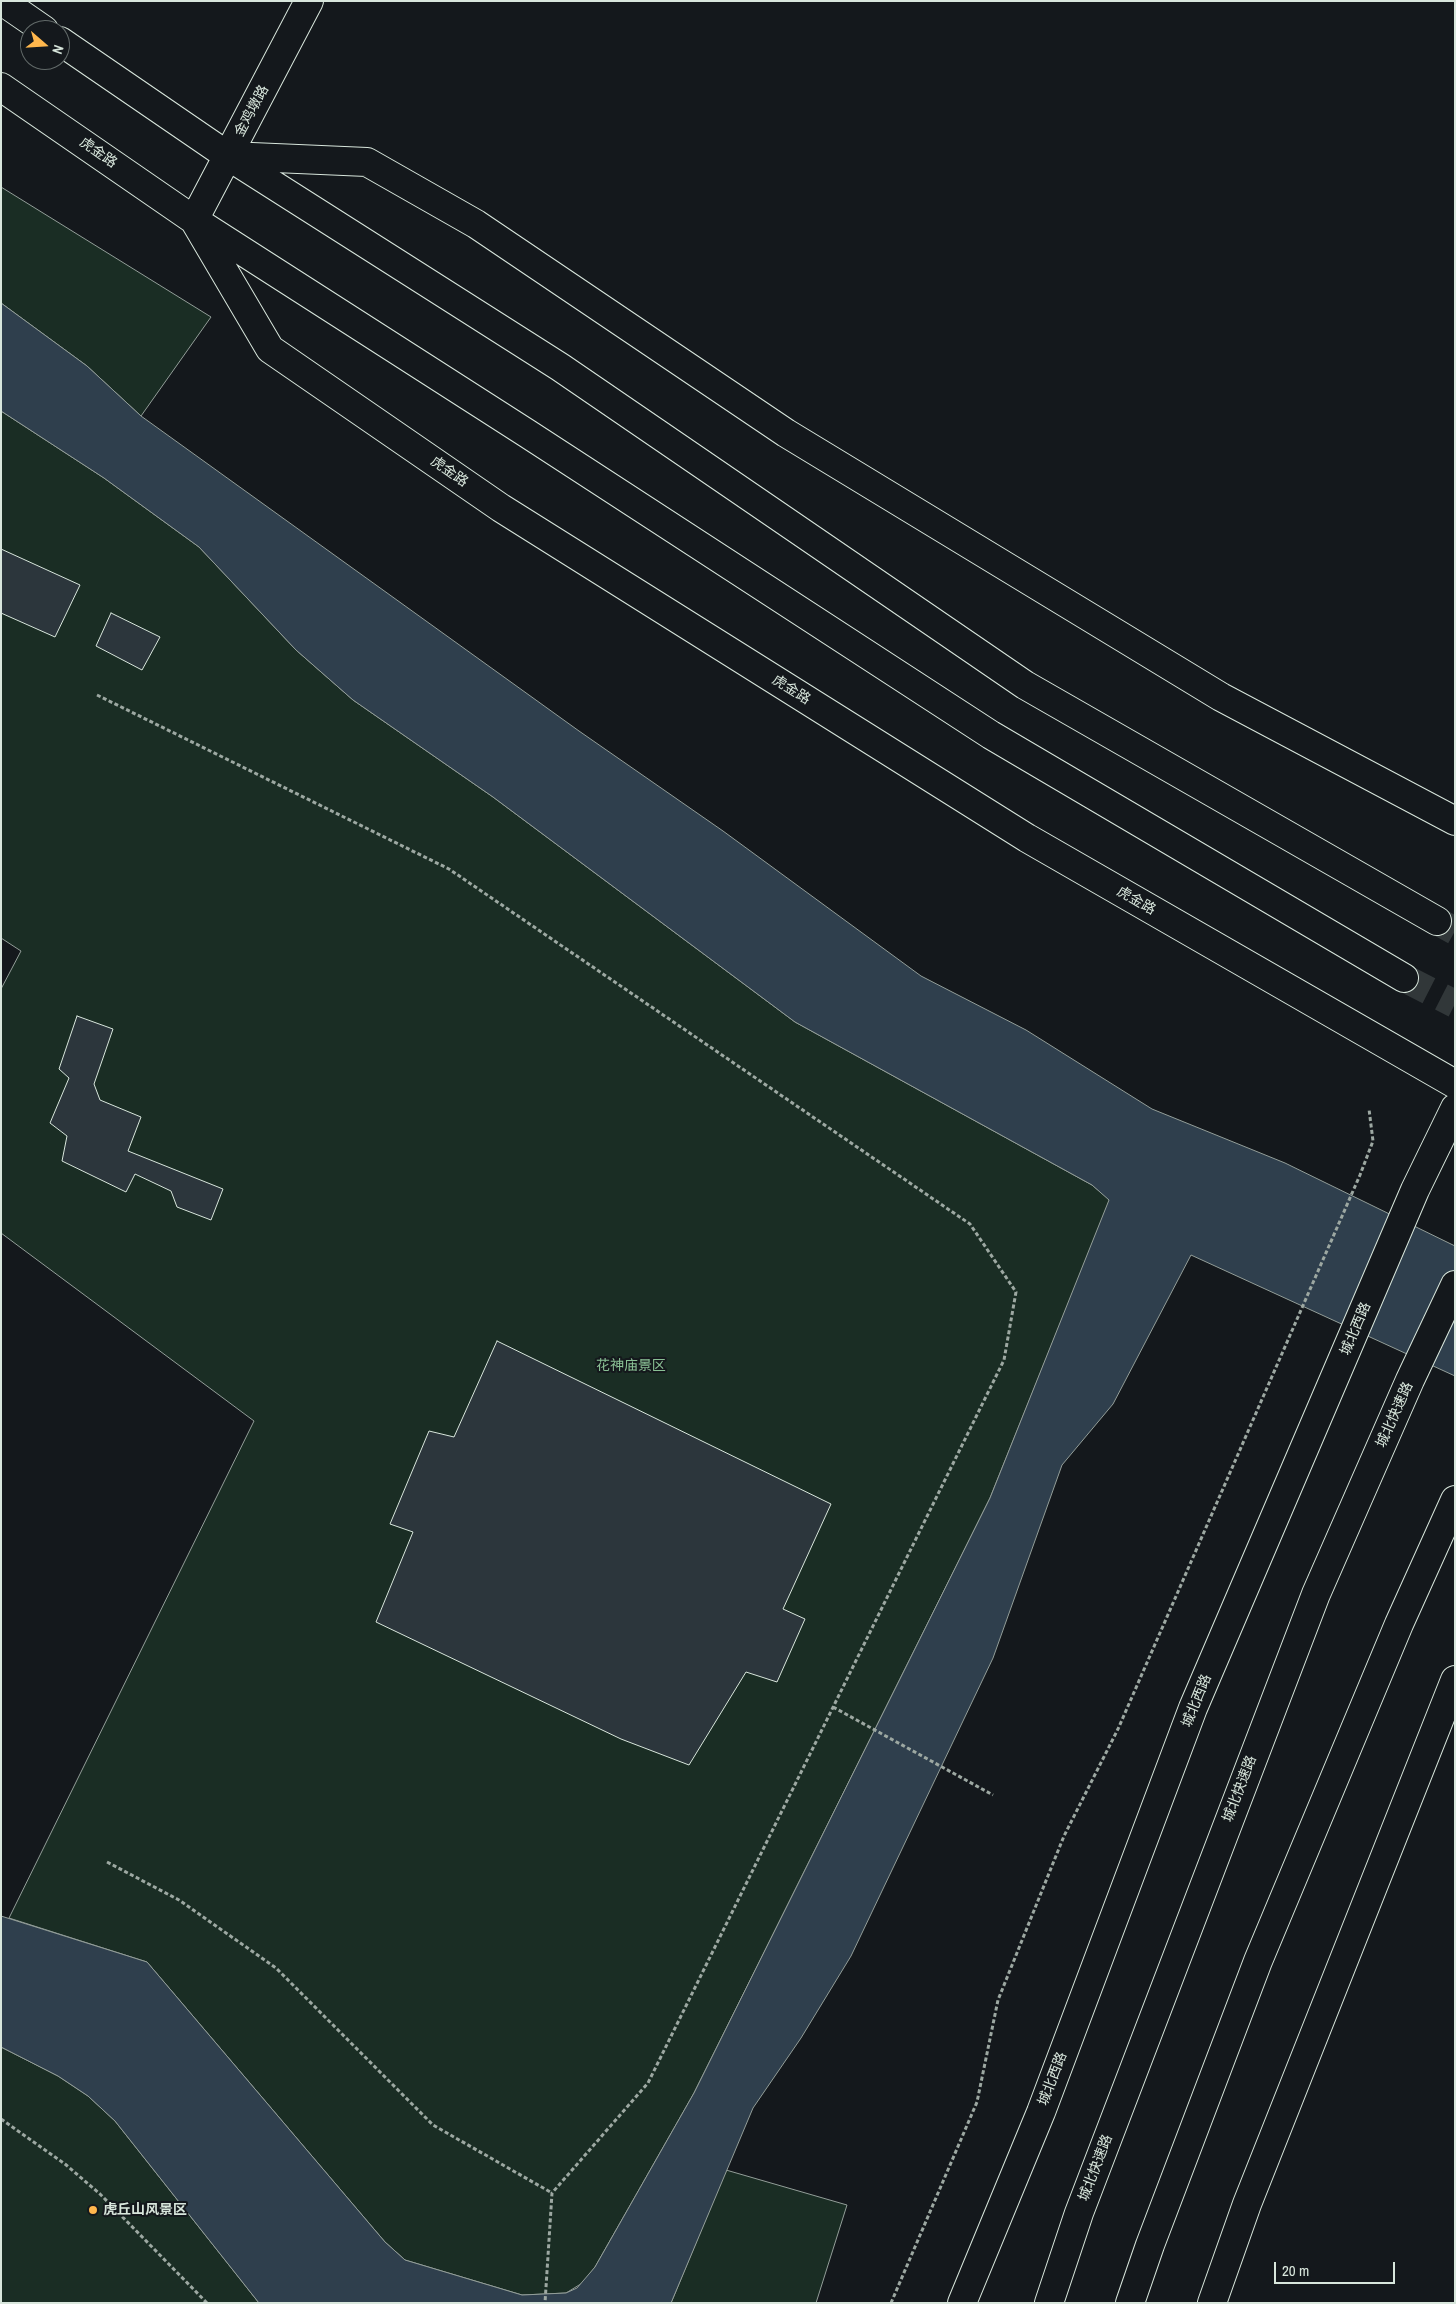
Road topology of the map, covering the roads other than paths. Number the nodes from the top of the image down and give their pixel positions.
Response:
1 (2, 1) edge
2 (309, 1) edge
3 (30, 20) edge
4 (70, 48) edge
5 (1, 86) edge
6 (228, 156) junction
7 (194, 220) junction
8 (1455, 821) edge
9 (1437, 922) tunnel mouth
10 (1404, 978) tunnel mouth
11 (1455, 1084) edge
12 (1455, 1108) edge
13 (1455, 1285) edge
14 (1455, 1500) edge
15 (1455, 1680) edge
16 (1079, 2213) junction
17 (962, 2303) edge
18 (1036, 2303) edge
19 (1048, 2303) edge
20 (1130, 2303) edge
21 (1212, 2303) edge

1 - 3 main road
2 - 6 main road, 金鸡墩路
4 - 6 main road
5 - 7 main road, 虎金路
6 - 7 main road, 金鸡墩路
6 - 8 main road
6 - 9 main road
7 - 10 main road, 虎金路
7 - 11 main road, 虎金路
12 - 17 main road, 城北西路
13 - 16 main road, 城北快速路
14 - 20 main road
15 - 21 main road
16 - 18 main road
16 - 19 main road, 城北快速路

